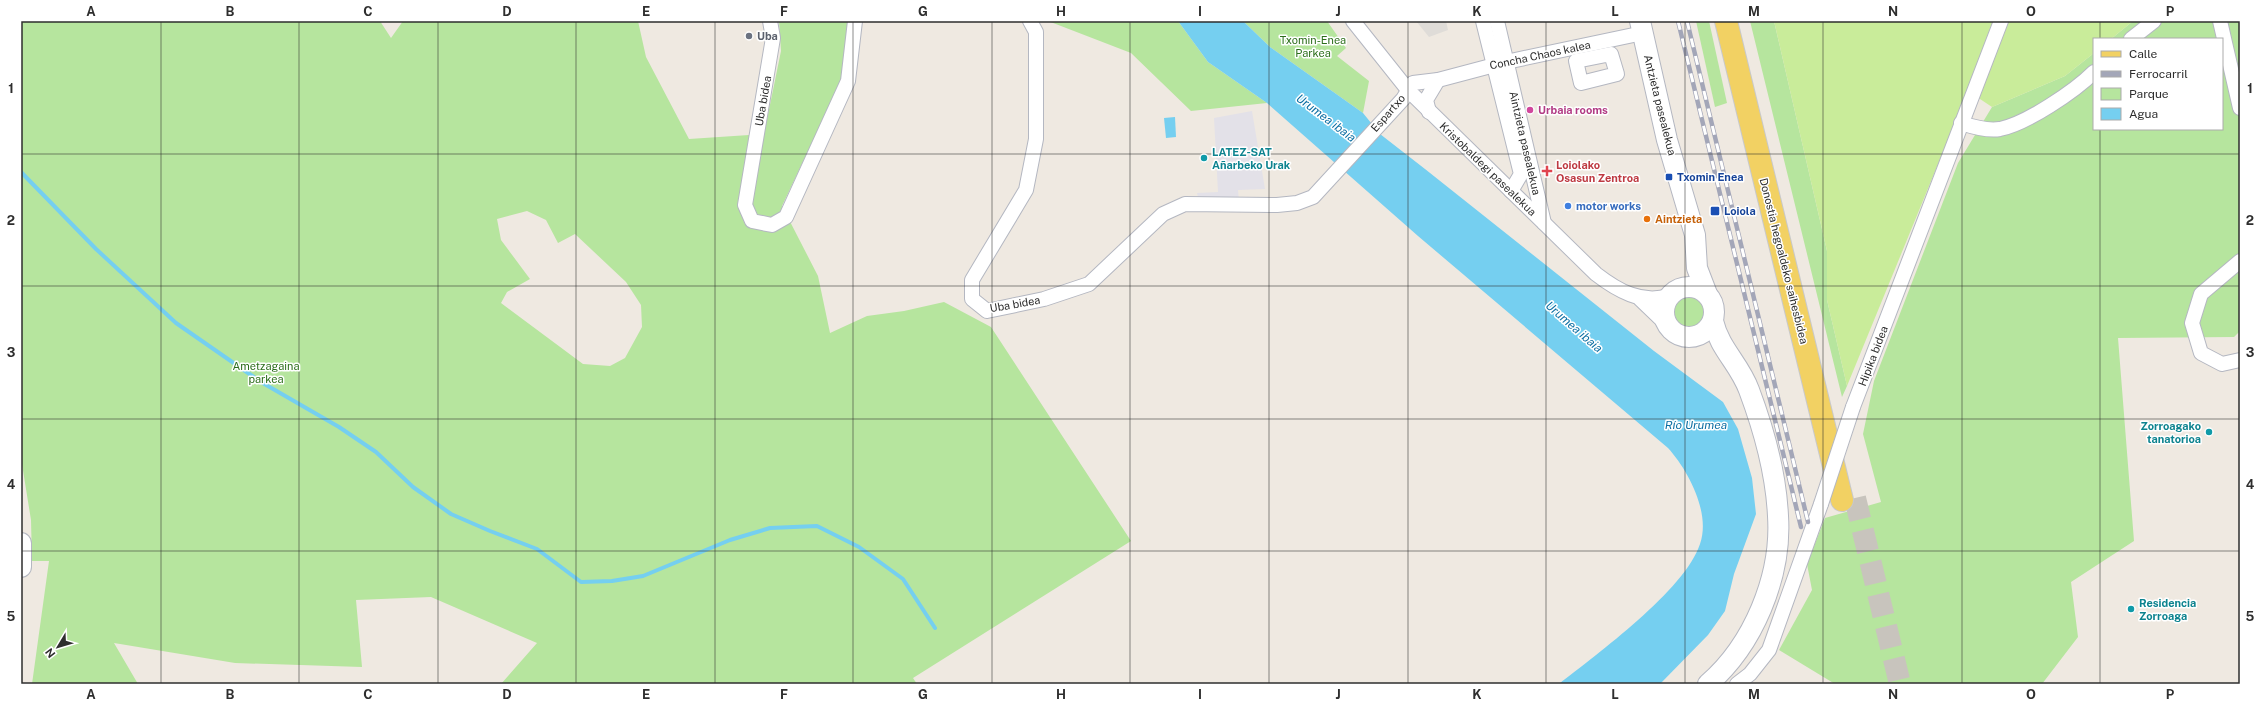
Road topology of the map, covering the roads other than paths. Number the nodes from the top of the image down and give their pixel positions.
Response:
1 (770, 21) edge
2 (855, 21) edge
3 (1030, 21) edge
4 (1354, 21) edge
5 (1484, 21) edge
6 (1497, 21) edge
7 (1726, 21) edge
8 (1741, 21) edge
9 (2001, 21) edge
10 (2154, 21) edge
11 (2220, 21) edge
12 (1642, 27) edge
13 (2132, 38) edge
14 (1500, 64) junction
15 (2093, 73) edge
16 (1438, 80) junction
17 (1408, 90) junction
18 (2240, 108) edge
19 (1429, 112) junction
20 (1961, 123) junction
21 (1320, 189) joint
22 (1511, 191) junction
23 (1544, 224) junction
24 (1696, 259) junction
25 (2240, 261) edge
26 (1674, 293) junction
27 (1707, 294) junction
28 (1640, 298) junction
29 (1713, 321) junction
30 (1666, 324) junction
31 (1694, 337) junction
32 (1726, 353) junction
33 (2240, 360) edge
34 (21, 543) edge
35 (21, 567) edge
36 (1708, 684) edge
37 (1737, 684) edge

1 - 2 street, Uba bidea
3 - 21 street, Uba bidea
4 - 17 street, Kristobaldegi pasealekua
5 - 14 street
6 - 14 street
7 - 8 main road, Donostia hegoaldeko saihesbidea
9 - 20 street, Hipika bidea
10 - 13 street
11 - 18 street
12 - 14 street, Concha Chaos kalea
12 - 24 main road, Antzieta pasealekua
14 - 16 street, Concha Chaos kalea
14 - 22 street
14 - 23 street, Aintzieta pasealekua
15 - 20 street
16 - 17 street, Concha Chaos kalea
16 - 19 street
17 - 19 street, Kristobaldegi pasealekua
17 - 21 street, Espartxo
19 - 22 street, Kristobaldegi pasealekua
20 - 37 street, Hipika bidea, bridge
22 - 23 street, Kristobaldegi pasealekua
23 - 28 street, Kristobaldegi pasealekua
24 - 26 main road, Antzieta pasealekua
24 - 27 main road, Antzieta pasealekua
25 - 33 street
26 - 27 main road
26 - 28 street, Kristobaldegi pasealekua
26 - 30 main road
27 - 29 main road
28 - 30 street, Kristobaldegi pasealekua
29 - 31 main road
29 - 32 main road
30 - 31 main road
31 - 32 main road
32 - 36 main road
34 - 35 main road

